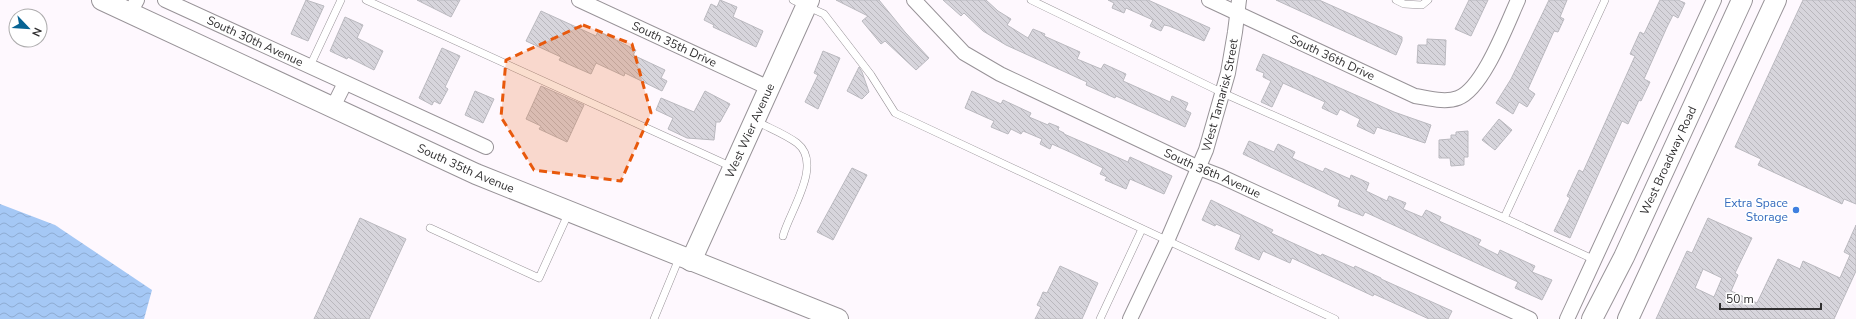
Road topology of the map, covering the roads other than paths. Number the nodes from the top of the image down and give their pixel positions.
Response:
1 (102, 0) edge
2 (165, 0) edge
3 (341, 0) edge
4 (366, 0) edge
5 (578, 0) edge
6 (914, 0) edge
7 (1031, 0) edge
8 (1209, 0) edge
9 (1396, 0) edge
10 (1428, 0) edge
11 (1518, 0) edge
12 (1605, 0) edge
13 (1714, 0) edge
14 (1742, 0) edge
15 (1776, 0) edge
16 (803, 2) edge
17 (133, 7) edge
18 (1238, 7) edge
19 (310, 66) junction
20 (345, 83) junction
21 (769, 88) junction
22 (1223, 93) junction
23 (334, 107) junction
24 (754, 120) junction
25 (486, 148) dead end
26 (732, 168) junction
27 (1199, 168) junction
28 (1663, 171) junction
29 (1690, 183) junction
30 (569, 212) junction
31 (1504, 218) junction
32 (430, 228) dead end
33 (1142, 229) junction
34 (782, 236) dead end
35 (1167, 241) junction
36 (685, 258) junction
37 (1595, 260) junction
38 (1638, 298) junction
39 (654, 319) edge
40 (838, 319) edge
41 (1100, 319) edge
42 (1130, 319) edge
43 (1335, 319) edge
44 (1530, 319) edge
45 (1567, 319) edge
46 (1592, 319) edge
47 (1620, 319) edge
48 (1628, 319) edge

1 - 17 main road, South 35th Avenue
2 - 19 street, South 30th Avenue
3 - 19 lane
4 - 26 lane
5 - 21 street, South 35th Drive
6 - 27 street, South 36th Avenue
7 - 22 lane
8 - 18 street, South 36th Drive
9 - 10 lane
11 - 18 street, South 36th Drive
12 - 31 lane
13 - 37 street, West Broadway Road
14 - 28 main road, West Broadway Road
15 - 29 main road
16 - 21 main road, West Wier Avenue
16 - 33 lane
17 - 23 main road, South 35th Avenue
18 - 22 street, West Tamarisk Street
19 - 20 street, South 30th Avenue
20 - 23 street
20 - 25 street, South 30th Avenue
21 - 24 main road, West Wier Avenue
22 - 27 street, West Tamarisk Street
22 - 31 lane
23 - 30 main road, South 35th Avenue
24 - 26 main road, West Wier Avenue
24 - 34 lane
26 - 36 main road, West Wier Avenue
27 - 35 street, West Tamarisk Street
27 - 44 street, South 36th Avenue
28 - 29 main road
28 - 46 main road, West Broadway Road
29 - 38 main road
30 - 32 lane
30 - 36 main road, South 35th Avenue
31 - 37 lane
33 - 35 lane
33 - 41 lane
35 - 42 street, West Tamarisk Street
35 - 43 lane
36 - 39 lane
36 - 40 main road, South 35th Avenue
37 - 45 street, West Broadway Road
38 - 47 main road
38 - 48 main road

